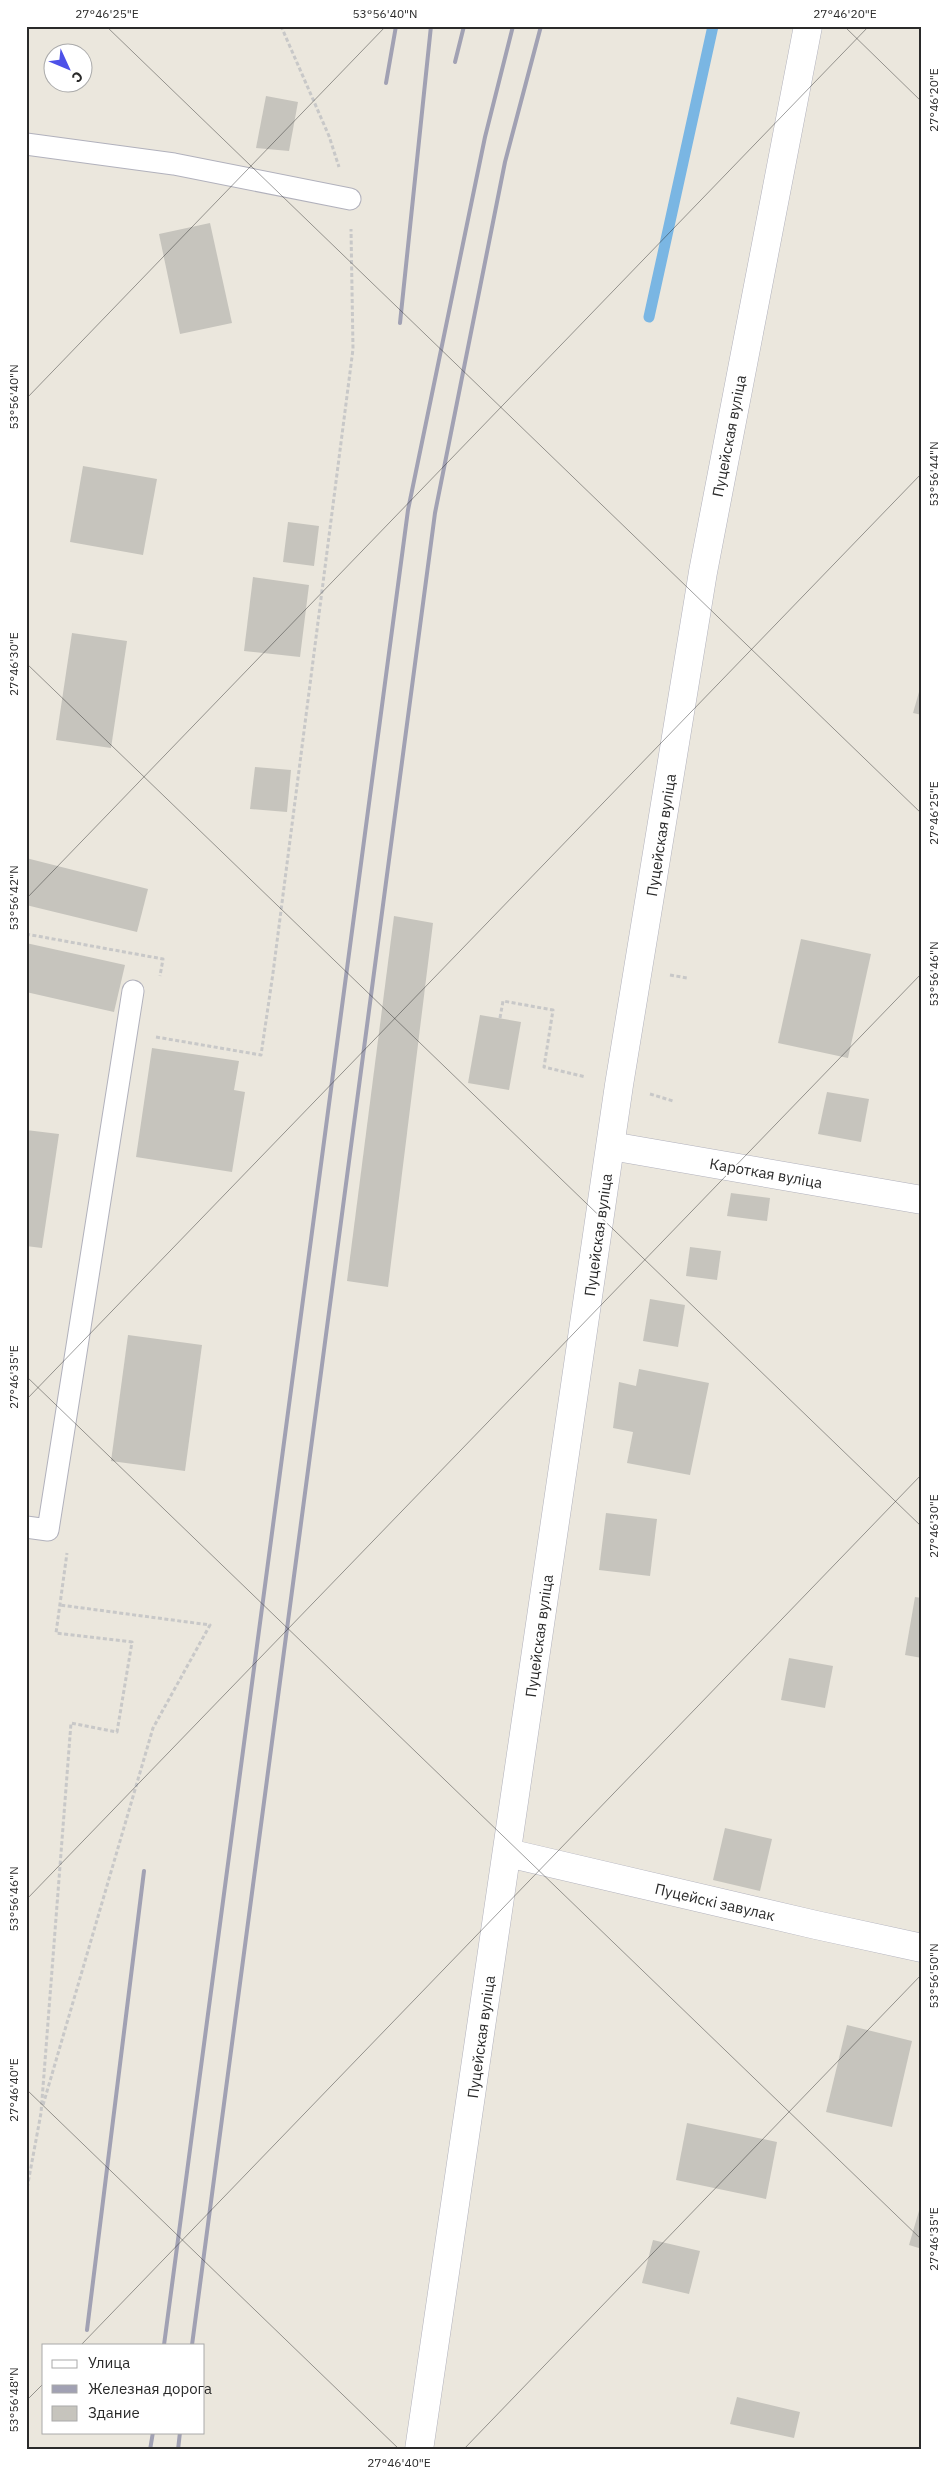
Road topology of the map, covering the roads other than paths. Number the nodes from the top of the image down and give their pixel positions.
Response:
1 (808, 26) edge
2 (26, 144) edge
3 (350, 199) road end
4 (133, 991) dead end
5 (611, 1146) junction
6 (922, 1200) edge
7 (26, 1527) edge
8 (508, 1853) junction
9 (922, 1948) edge
10 (419, 2450) edge

1 - 5 street, Пуцейская вуліца
2 - 3 lane
4 - 7 lane
5 - 6 street, Кароткая вуліца
5 - 8 street, Пуцейская вуліца
8 - 9 street, Пуцейскі завулак
8 - 10 street, Пуцейская вуліца

